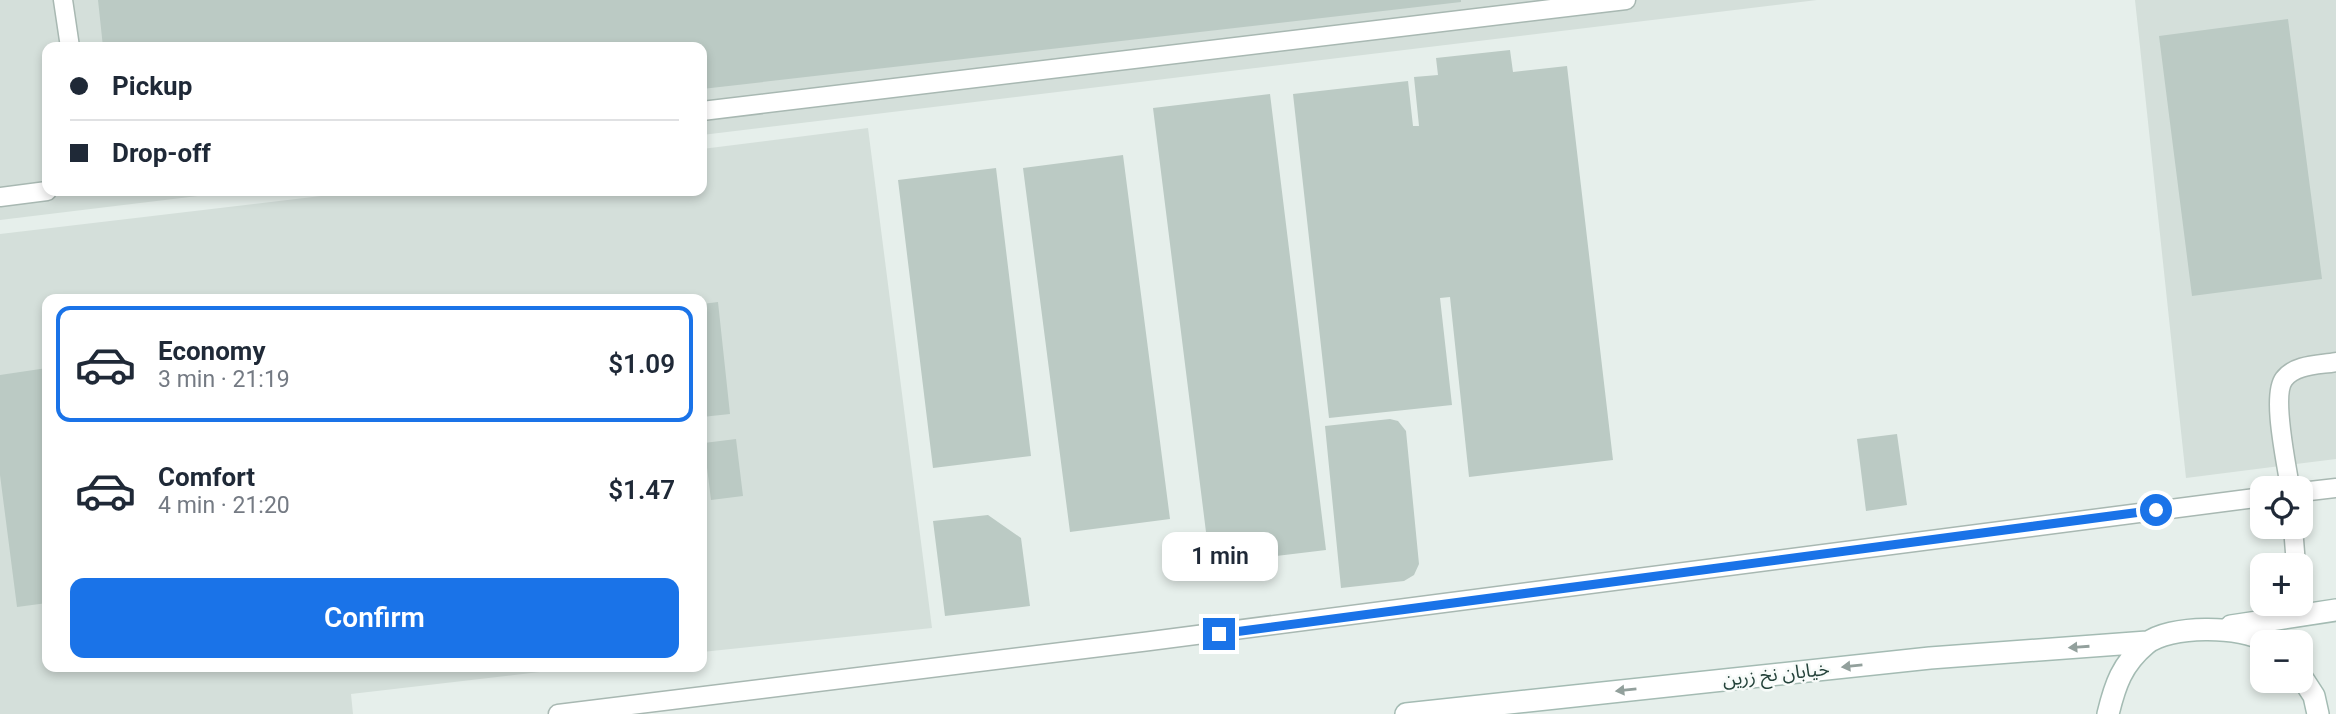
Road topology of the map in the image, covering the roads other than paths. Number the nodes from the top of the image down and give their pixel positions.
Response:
1 (62, 0) edge
2 (1626, 0) edge
3 (68, 42) edge
4 (707, 110) edge
5 (42, 192) edge
6 (0, 197) edge
7 (2336, 362) edge
8 (2288, 476) edge
9 (2336, 488) edge
10 (2313, 491) edge
11 (2250, 499) edge
12 (2313, 610) edge
13 (2336, 610) edge
14 (2274, 616) edge
15 (2223, 628) junction
16 (2250, 637) edge
17 (2147, 642) junction
18 (2312, 693) edge
19 (558, 714) edge
20 (1406, 714) edge
21 (2108, 714) edge
22 (2318, 714) edge

1 - 3 lane
2 - 4 lane
5 - 6 lane
7 - 8 lane
9 - 10 lane
11 - 19 lane
12 - 13 street
14 - 15 street
15 - 16 street
15 - 17 street, خیابان نخ زرین
17 -> 20 street, خیابان نخ زرین
17 - 21 street
18 - 22 street

